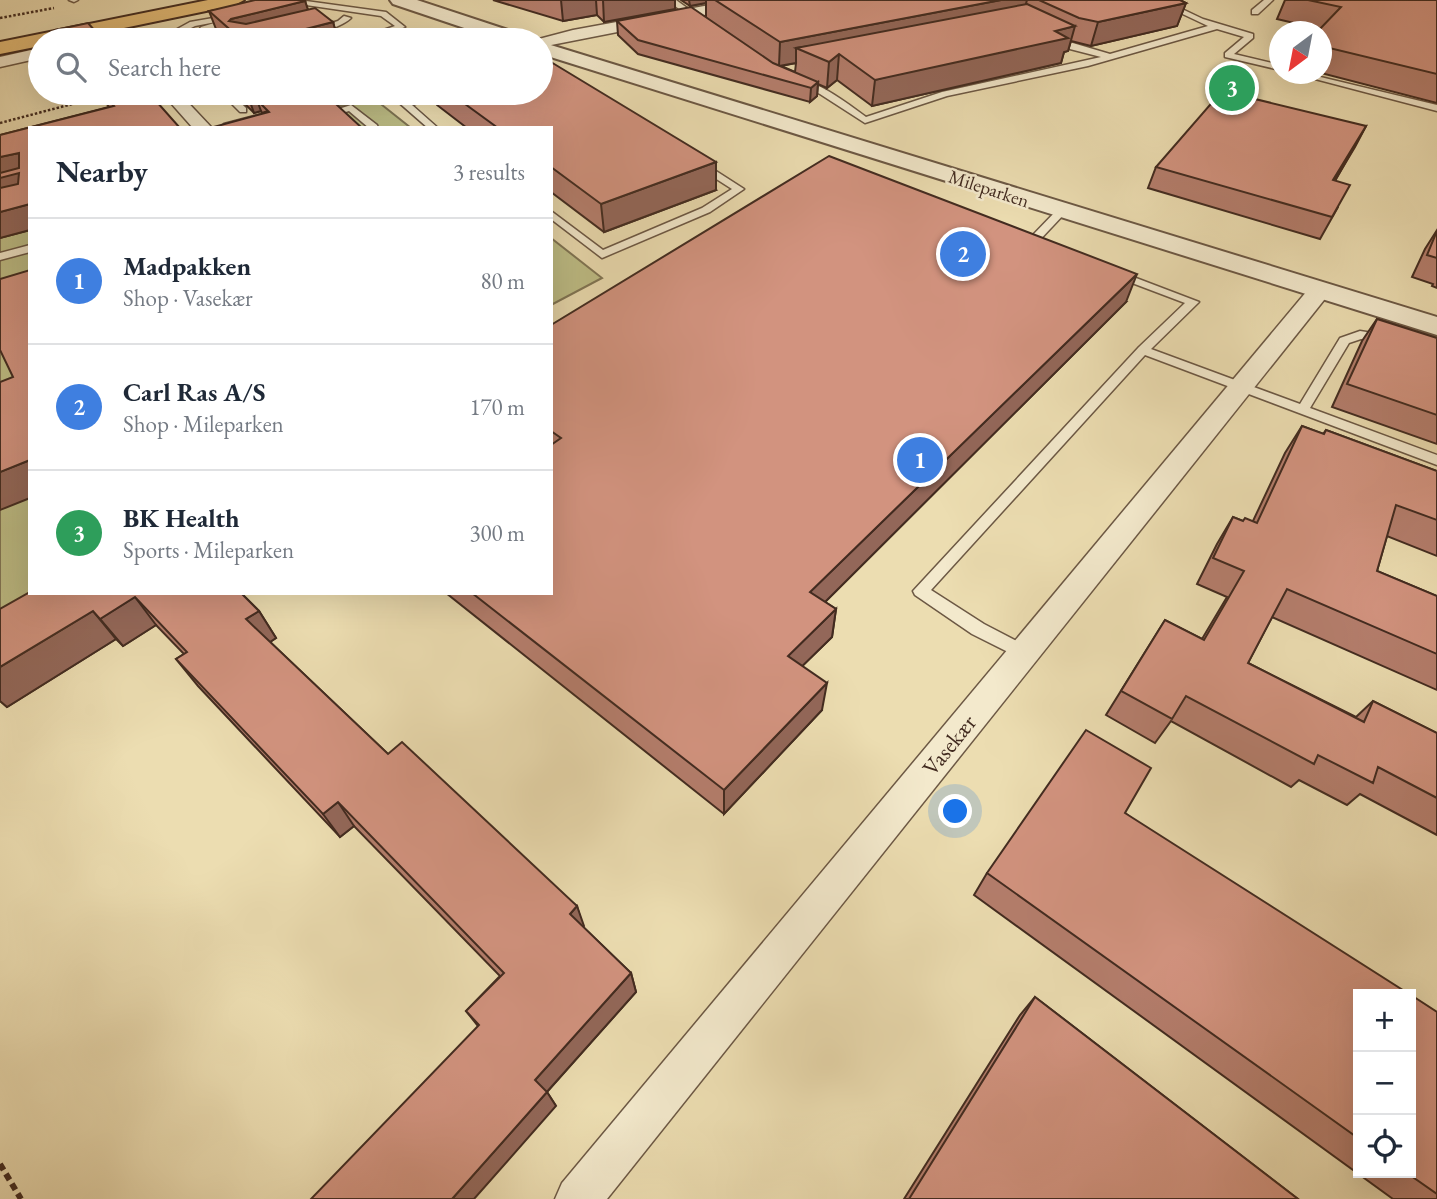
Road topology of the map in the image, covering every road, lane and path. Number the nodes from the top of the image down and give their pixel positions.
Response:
1 (399, 0) edge
2 (760, 0) edge
3 (1157, 0) edge
4 (1269, 0) edge
5 (672, 1) edge
6 (71, 5) edge
7 (686, 6) edge
8 (277, 8) edge
9 (241, 10) edge
10 (1255, 12) dead end
11 (347, 15) junction
12 (0, 18) edge
13 (1217, 26) junction
14 (127, 28) edge
15 (181, 28) edge
16 (205, 28) edge
17 (299, 28) edge
18 (323, 28) edge
19 (398, 28) edge
20 (483, 28) edge
21 (713, 29) edge
22 (1046, 35) edge
23 (553, 39) edge
24 (28, 44) edge
25 (0, 48) edge
26 (553, 52) edge
27 (28, 56) edge
28 (1108, 56) junction
29 (0, 62) edge
30 (1269, 65) edge
31 (789, 77) edge
32 (1332, 82) edge
33 (75, 105) edge
34 (181, 105) edge
35 (238, 105) edge
36 (335, 105) edge
37 (406, 105) edge
38 (1437, 108) edge
39 (243, 110) dead end
40 (319, 113) junction
41 (0, 123) edge
42 (201, 126) edge
43 (242, 126) edge
44 (373, 126) edge
45 (432, 126) edge
46 (693, 160) edge
47 (1062, 211) junction
48 (553, 216) edge
49 (1019, 238) edge
50 (28, 249) edge
51 (0, 257) edge
52 (1106, 270) edge
53 (1320, 290) junction
54 (1437, 326) edge
55 (1405, 343) edge
56 (1143, 351) junction
57 (1240, 388) junction
58 (1302, 411) junction
59 (1437, 460) edge
60 (1024, 653) junction
61 (0, 1164) edge
62 (21, 1199) edge
63 (578, 1199) edge

1 - 20 street
2 - 7 street
3 - 13 lane
4 - 10 lane
5 - 7 lane
5 - 7 lane
6 - 12 path
7 - 21 lane
7 - 23 street
8 - 11 lane
9 - 14 main road
9 - 15 lane
9 - 16 lane
11 - 17 lane
11 - 18 lane
11 - 19 lane
13 - 28 lane
13 - 30 lane
22 - 28 lane
24 - 25 main road
26 - 47 street, Mileparken
27 - 29 street
28 - 31 lane
32 - 38 lane
33 - 41 path
34 - 42 street
35 - 39 lane
36 - 40 street
37 - 45 lane
40 - 43 street
40 - 44 lane
46 - 48 lane
47 - 49 lane
47 - 53 street, Mileparken
50 - 51 lane
52 - 56 lane
53 - 54 street, Mileparken
53 - 57 street, Vasekær
55 - 58 lane
56 - 57 lane
56 - 60 lane
57 - 58 lane
57 - 60 street, Vasekær
58 - 59 lane
60 - 63 street, Vasekær
61 - 62 path

